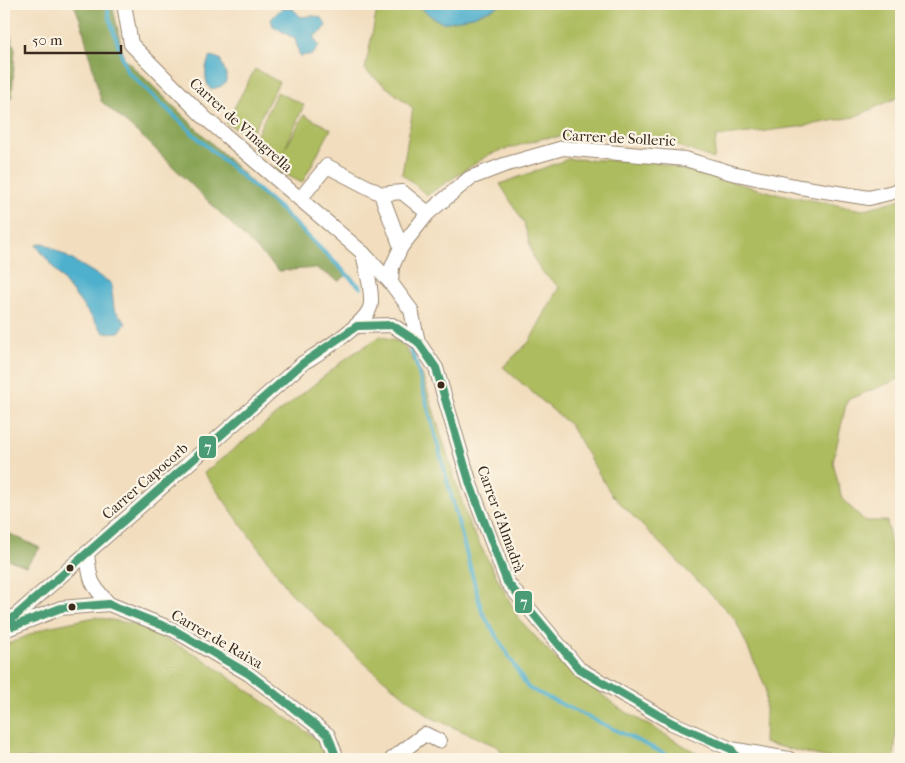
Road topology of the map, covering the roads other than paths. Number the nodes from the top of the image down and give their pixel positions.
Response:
1 (124, 4) edge
2 (901, 190) edge
3 (381, 194) junction
4 (300, 199) junction
5 (428, 212) junction
6 (401, 248) junction
7 (363, 253) junction
8 (391, 283) junction
9 (357, 326) junction
10 (418, 342) junction
11 (87, 554) junction
12 (109, 604) junction
13 (4, 628) edge
14 (439, 741) dead end
15 (735, 754) edge
16 (337, 759) edge
17 (392, 759) edge
18 (789, 759) edge

1 - 4 street, Carrer de Vinagrella
2 - 5 street, Carrer de Solleric
3 - 4 street
3 - 5 street
3 - 6 street
4 - 7 street, Carrer de Vinagrella
5 - 6 street, Carrer de Solleric
6 - 8 street, Carrer de Solleric
7 - 8 street, Carrer de Vinagrella
7 - 9 street
8 - 10 street, Carrer de Vinagrella
9 - 10 street
9 - 11 street, Carrer Capocorb
10 - 15 street, Carrer d'Almadrà
11 - 12 street
11 - 13 street, Carrer Capocorb
12 - 13 street, Carrer de Raixa
12 - 16 street, Carrer de Raixa
14 - 17 street
15 - 18 street, Carrer d'Almadrà

